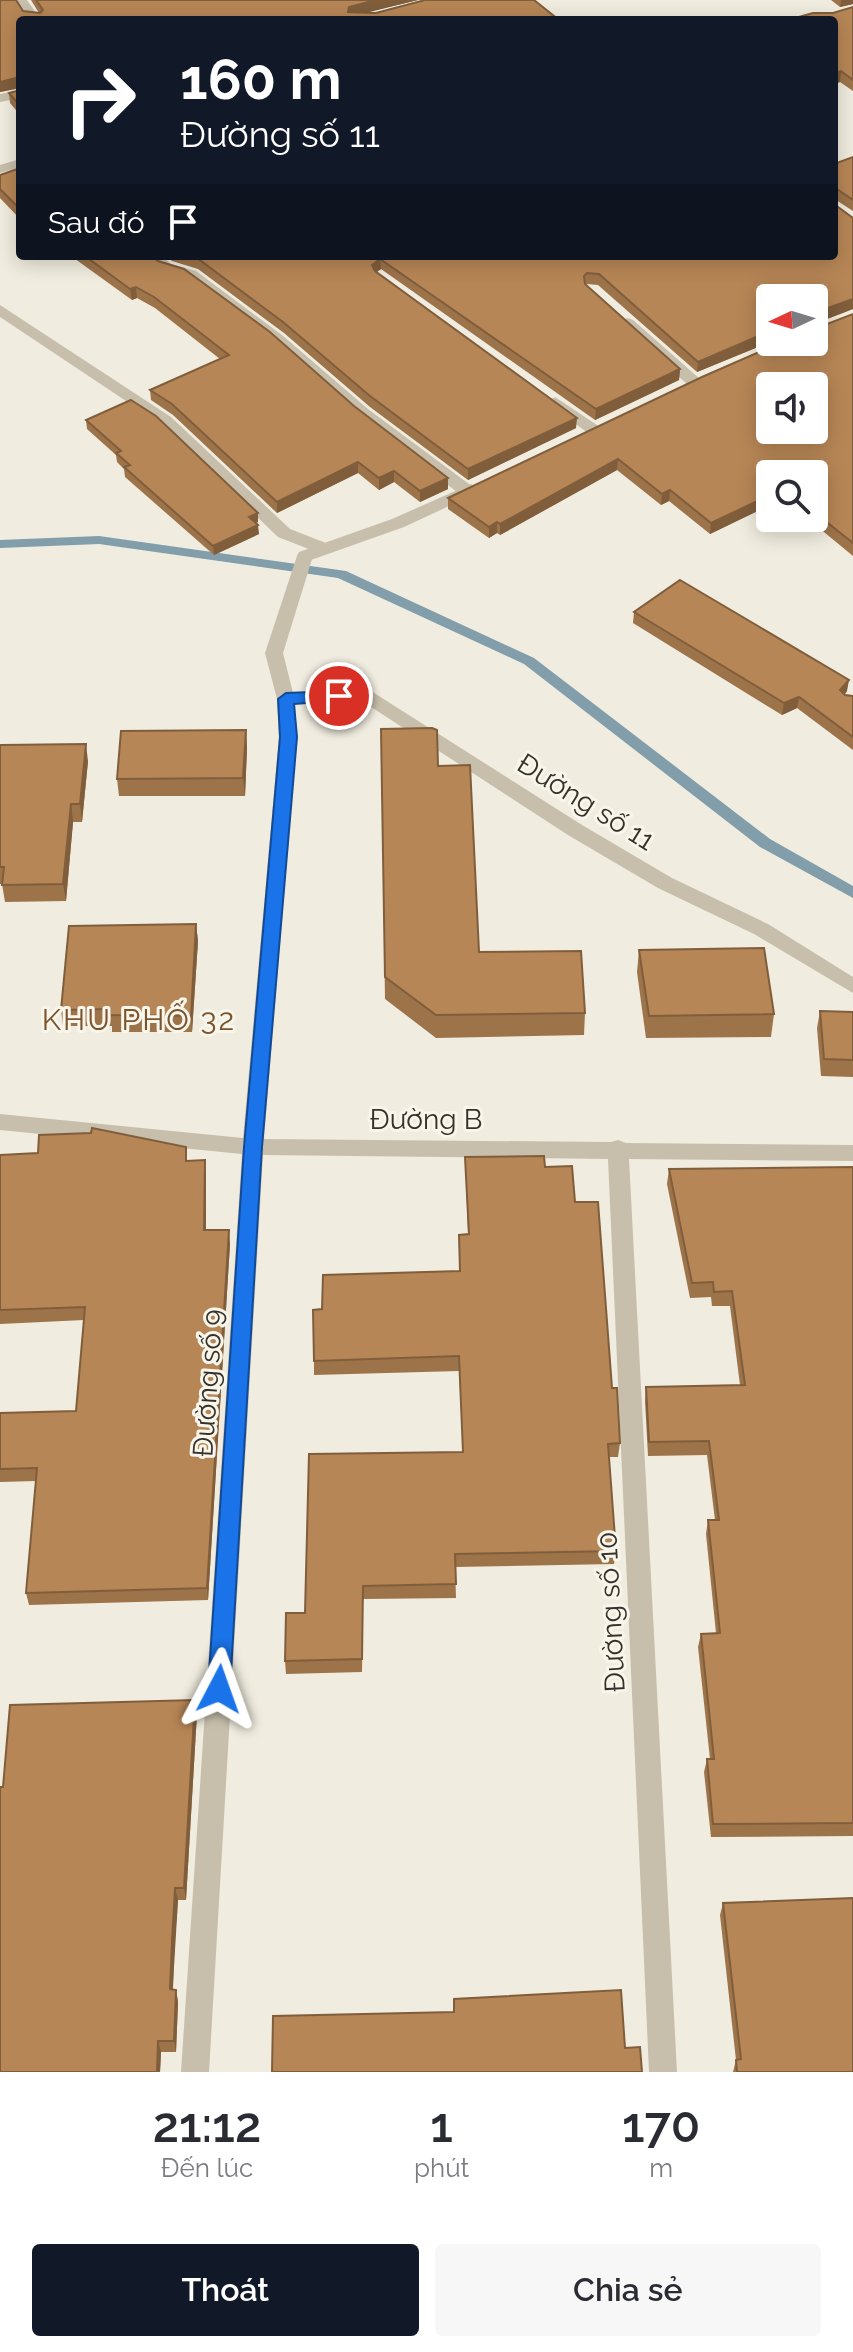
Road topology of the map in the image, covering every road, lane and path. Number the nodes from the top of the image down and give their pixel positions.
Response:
1 (158, 260) edge
2 (0, 310) edge
3 (614, 311) edge
4 (694, 382) edge
5 (544, 394) edge
6 (594, 430) edge
7 (325, 549) junction
8 (286, 699) junction
9 (853, 986) edge
10 (0, 1122) edge
11 (253, 1147) junction
12 (618, 1148) junction
13 (853, 1153) edge
14 (195, 2072) edge
15 (663, 2072) edge

1 - 7 street
2 - 7 street
3 - 4 street
5 - 6 street
7 - 8 street, Đường số 9
8 - 9 street, Đường số 11
8 - 11 street, Đường số 9
10 - 11 street, Đường B
11 - 12 street, Đường B
11 - 14 street, Đường số 9
12 - 13 street, Đường B
12 - 15 street, Đường số 10

